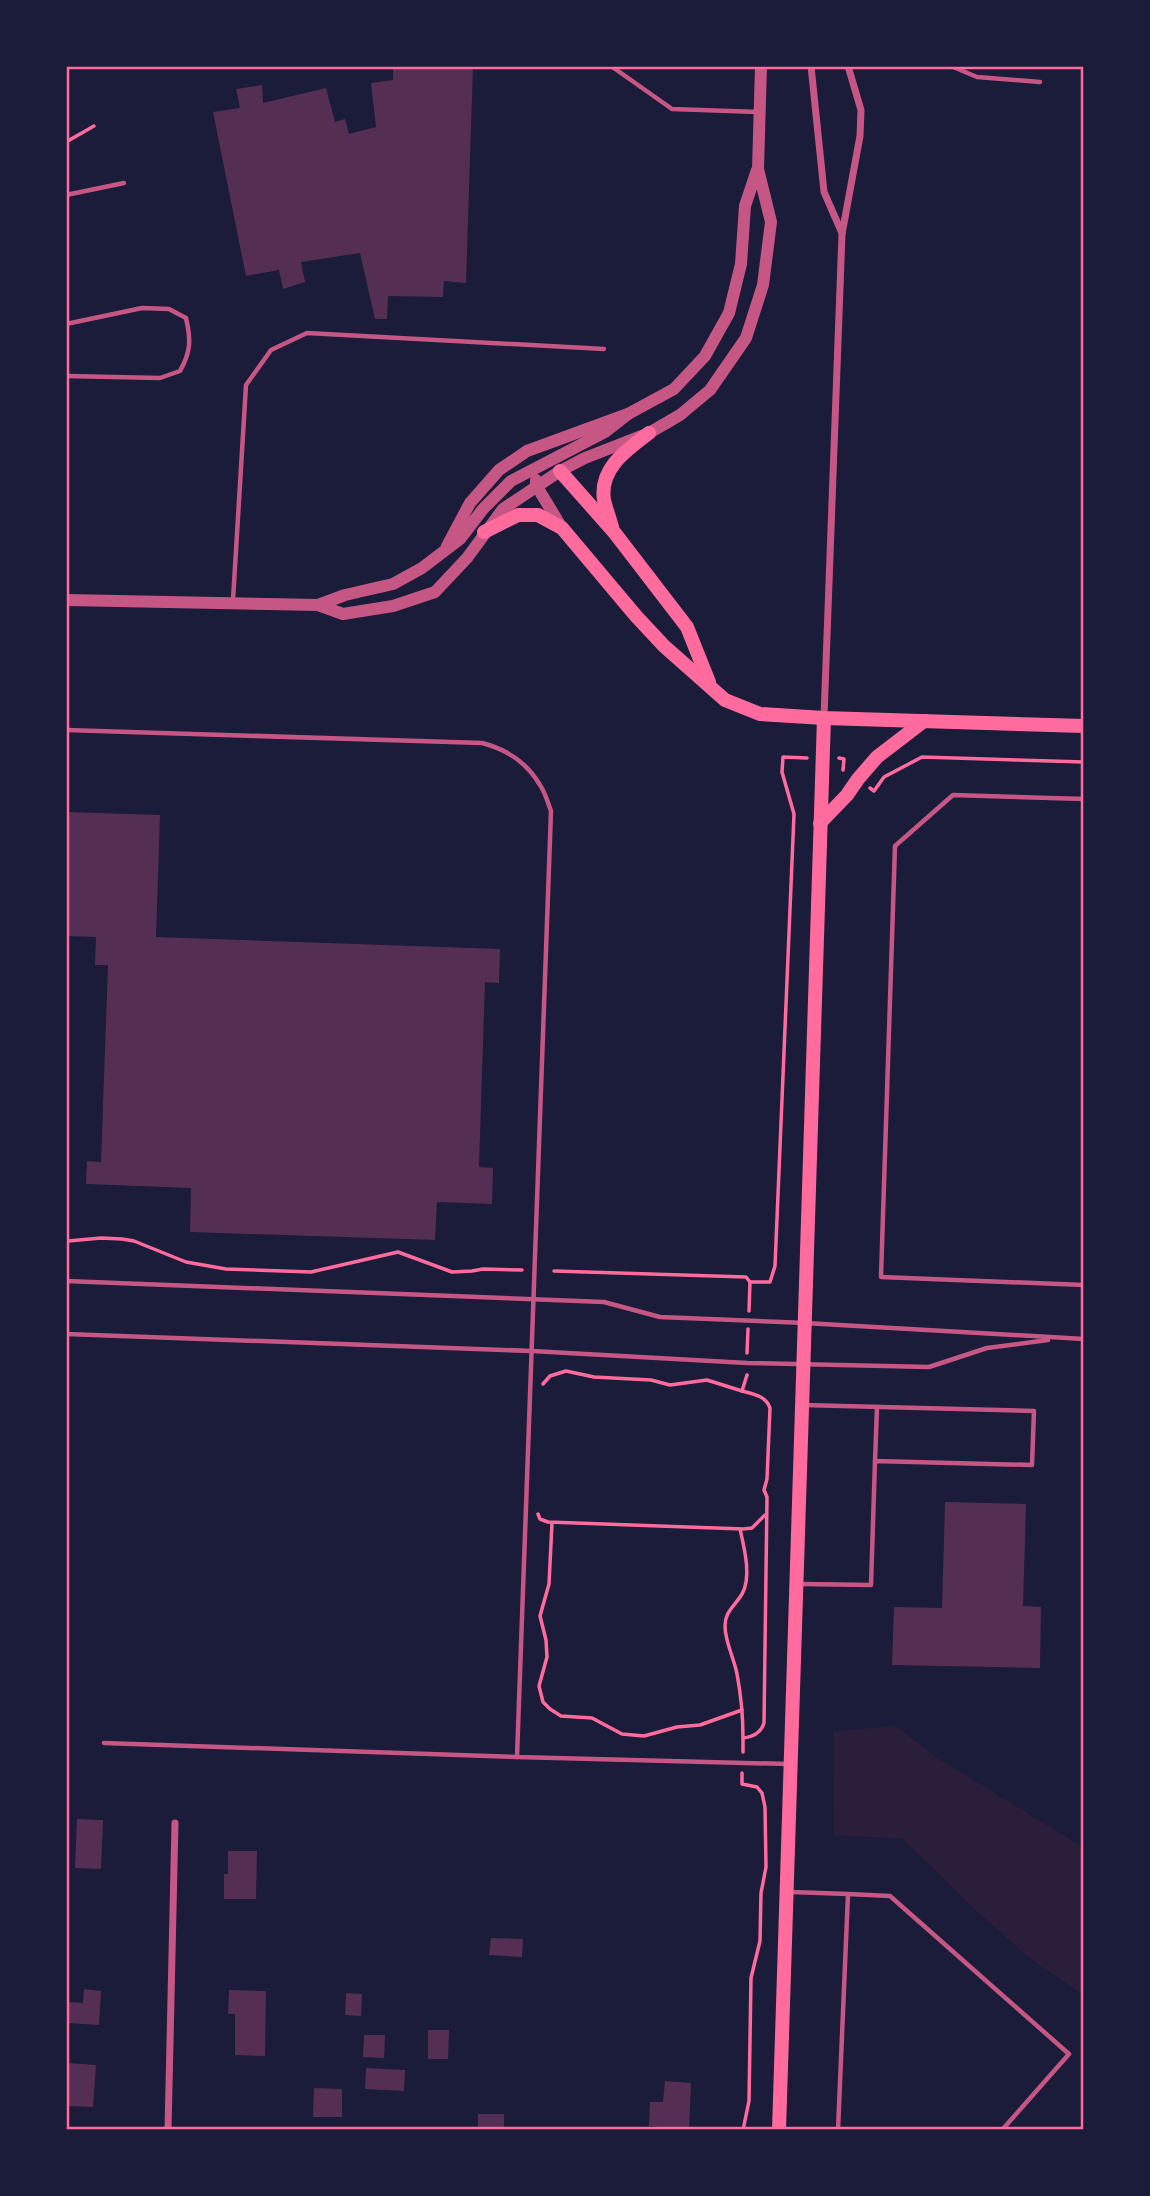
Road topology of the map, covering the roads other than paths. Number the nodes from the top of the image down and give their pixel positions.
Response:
1 (611, 66) edge
2 (761, 66) edge
3 (811, 66) edge
4 (848, 66) edge
5 (951, 66) edge
6 (1040, 82) dead end
7 (759, 112) junction
8 (758, 169) junction
9 (124, 183) dead end
10 (66, 195) edge
11 (842, 234) junction
12 (66, 324) edge
13 (604, 349) dead end
14 (66, 376) edge
15 (622, 416) junction
16 (649, 433) junction
17 (537, 466) junction
18 (560, 471) junction
19 (536, 485) junction
20 (562, 528) junction
21 (484, 532) junction
22 (614, 532) junction
23 (444, 550) junction
24 (66, 600) edge
25 (233, 604) junction
26 (318, 605) junction
27 (710, 687) junction
28 (824, 718) junction
29 (924, 721) junction
30 (1083, 726) edge
31 (66, 730) edge
32 (1083, 799) edge
33 (820, 823) junction
34 (66, 1281) edge
35 (1083, 1285) edge
36 (533, 1299) junction
37 (805, 1322) junction
38 (66, 1334) edge
39 (1060, 1338) junction
40 (1083, 1339) edge
41 (531, 1351) junction
42 (804, 1364) junction
43 (802, 1405) junction
44 (877, 1407) junction
45 (875, 1461) junction
46 (797, 1584) junction
47 (104, 1743) dead end
48 (517, 1757) junction
49 (791, 1764) junction
50 (175, 1823) dead end
51 (787, 1892) junction
52 (848, 1894) junction
53 (168, 2130) edge
54 (779, 2130) edge
55 (838, 2130) edge
56 (1002, 2130) edge

1 - 7 lane
2 - 7 street
3 - 11 street
4 - 11 street
5 - 6 lane
7 - 8 street
8 - 15 street
8 - 16 street
9 - 10 lane
11 - 28 street
12 - 14 lane
13 - 25 lane
15 - 17 street
15 - 23 street
16 - 18 street
16 - 22 main road
17 - 18 street
17 - 19 street
17 - 23 street
18 - 19 street
18 - 22 main road
19 - 20 street
19 - 21 street
20 - 21 main road
20 - 27 main road
21 - 26 street
22 - 27 main road
23 - 26 street
24 - 25 street
25 - 26 street
27 - 28 main road
28 - 29 main road
28 - 33 main road
29 - 30 main road
29 - 33 main road
31 - 36 lane
32 - 35 lane
33 - 37 main road
34 - 36 lane
36 - 37 lane
36 - 41 lane
37 - 39 lane
37 - 42 main road
38 - 41 lane
39 - 40 lane
39 - 42 lane
41 - 42 lane
41 - 48 lane
42 - 43 main road
43 - 44 lane
43 - 46 main road
44 - 45 lane
44 - 45 lane
45 - 46 lane
46 - 49 main road
47 - 48 lane
48 - 49 lane
49 - 51 main road
50 - 53 street
51 - 52 lane
51 - 54 main road
52 - 55 lane
52 - 56 lane

